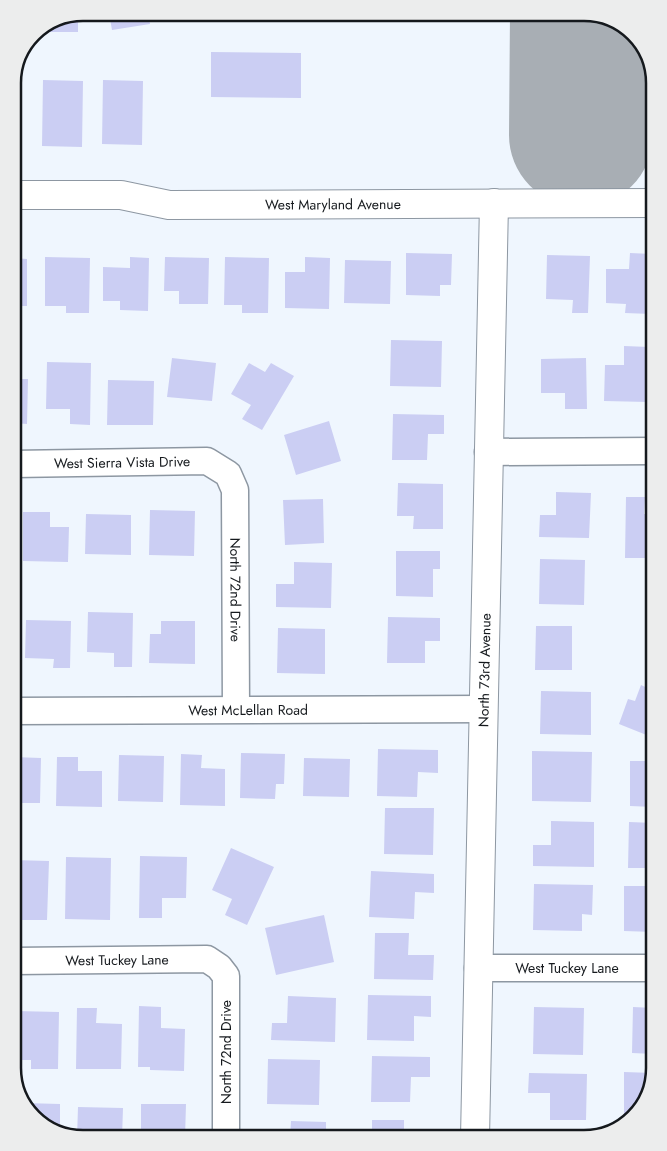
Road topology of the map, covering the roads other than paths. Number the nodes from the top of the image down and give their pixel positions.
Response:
1 (21, 195) edge
2 (494, 203) junction
3 (646, 203) edge
4 (646, 451) edge
5 (488, 452) junction
6 (21, 464) edge
7 (228, 474) joint
8 (236, 709) junction
9 (483, 709) junction
10 (21, 711) edge
11 (21, 961) edge
12 (219, 967) joint
13 (478, 968) junction
14 (646, 968) edge
15 (226, 1130) edge
16 (475, 1130) edge

1 - 2 street, West Maryland Avenue
2 - 3 street, West Maryland Avenue
2 - 5 street, North 73rd Avenue
4 - 5 street
5 - 9 street, North 73rd Avenue
6 - 7 street, West Sierra Vista Drive
7 - 8 street, North 72nd Drive
8 - 9 street, West McLellan Road
8 - 10 street, West McLellan Road
9 - 13 street, North 73rd Avenue
11 - 12 street, West Tuckey Lane
12 - 15 street, North 72nd Drive
13 - 14 street, West Tuckey Lane
13 - 16 street, North 73rd Avenue

